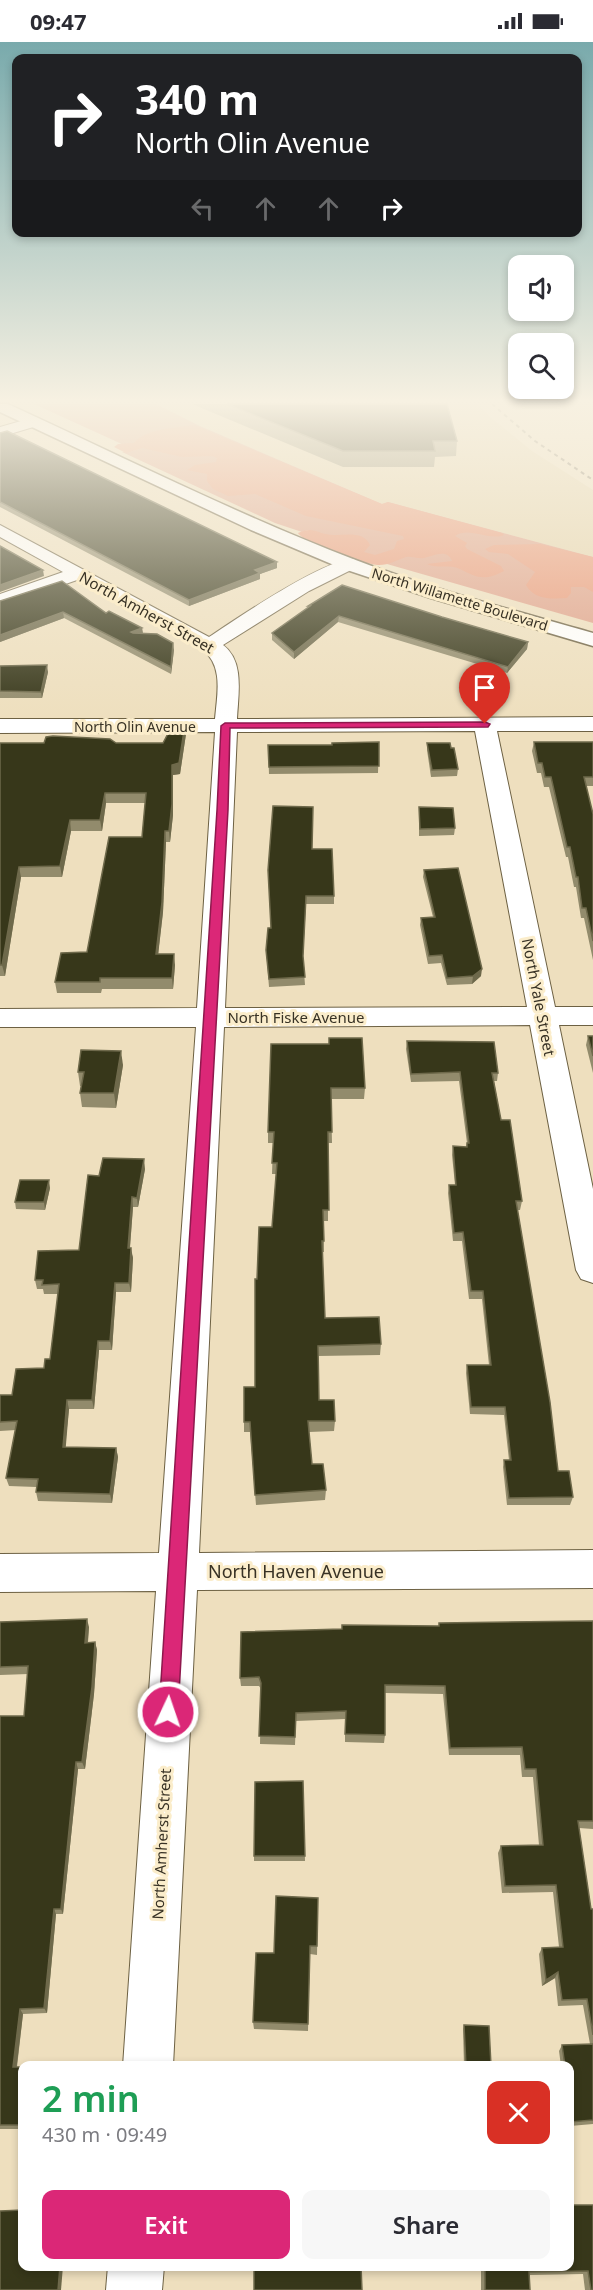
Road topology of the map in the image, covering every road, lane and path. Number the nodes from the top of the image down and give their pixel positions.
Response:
1 (221, 509) edge
2 (0, 530) edge
3 (348, 564) junction
4 (78, 573) junction
5 (0, 601) edge
6 (593, 640) edge
7 (209, 645) junction
8 (485, 724) junction
9 (593, 724) edge
10 (0, 726) edge
11 (225, 726) junction
12 (543, 1016) junction
13 (593, 1016) edge
14 (210, 1017) junction
15 (0, 1018) edge
16 (593, 1270) edge
17 (593, 1569) edge
18 (177, 1571) junction
19 (0, 1573) edge
20 (148, 2061) edge
21 (136, 2271) edge
22 (134, 2290) edge

1 - 3 main road, North Willamette Boulevard
2 - 4 street, North Amherst Street
3 - 6 main road, North Willamette Boulevard
3 - 7 street
4 - 5 street
4 - 7 street, North Amherst Street
7 - 11 street, North Amherst Street
8 - 9 street, North Olin Avenue
8 - 11 street, North Olin Avenue
8 - 12 street, North Yale Street
10 - 11 street, North Olin Avenue
11 - 14 street, North Amherst Street
12 - 13 street, North Fiske Avenue
12 - 14 street, North Fiske Avenue
12 - 16 street, North Yale Street
14 - 15 street, North Fiske Avenue
14 - 18 street, North Amherst Street
17 - 18 street, North Haven Avenue
18 - 19 street, North Haven Avenue
18 - 20 street, North Amherst Street
21 - 22 street

